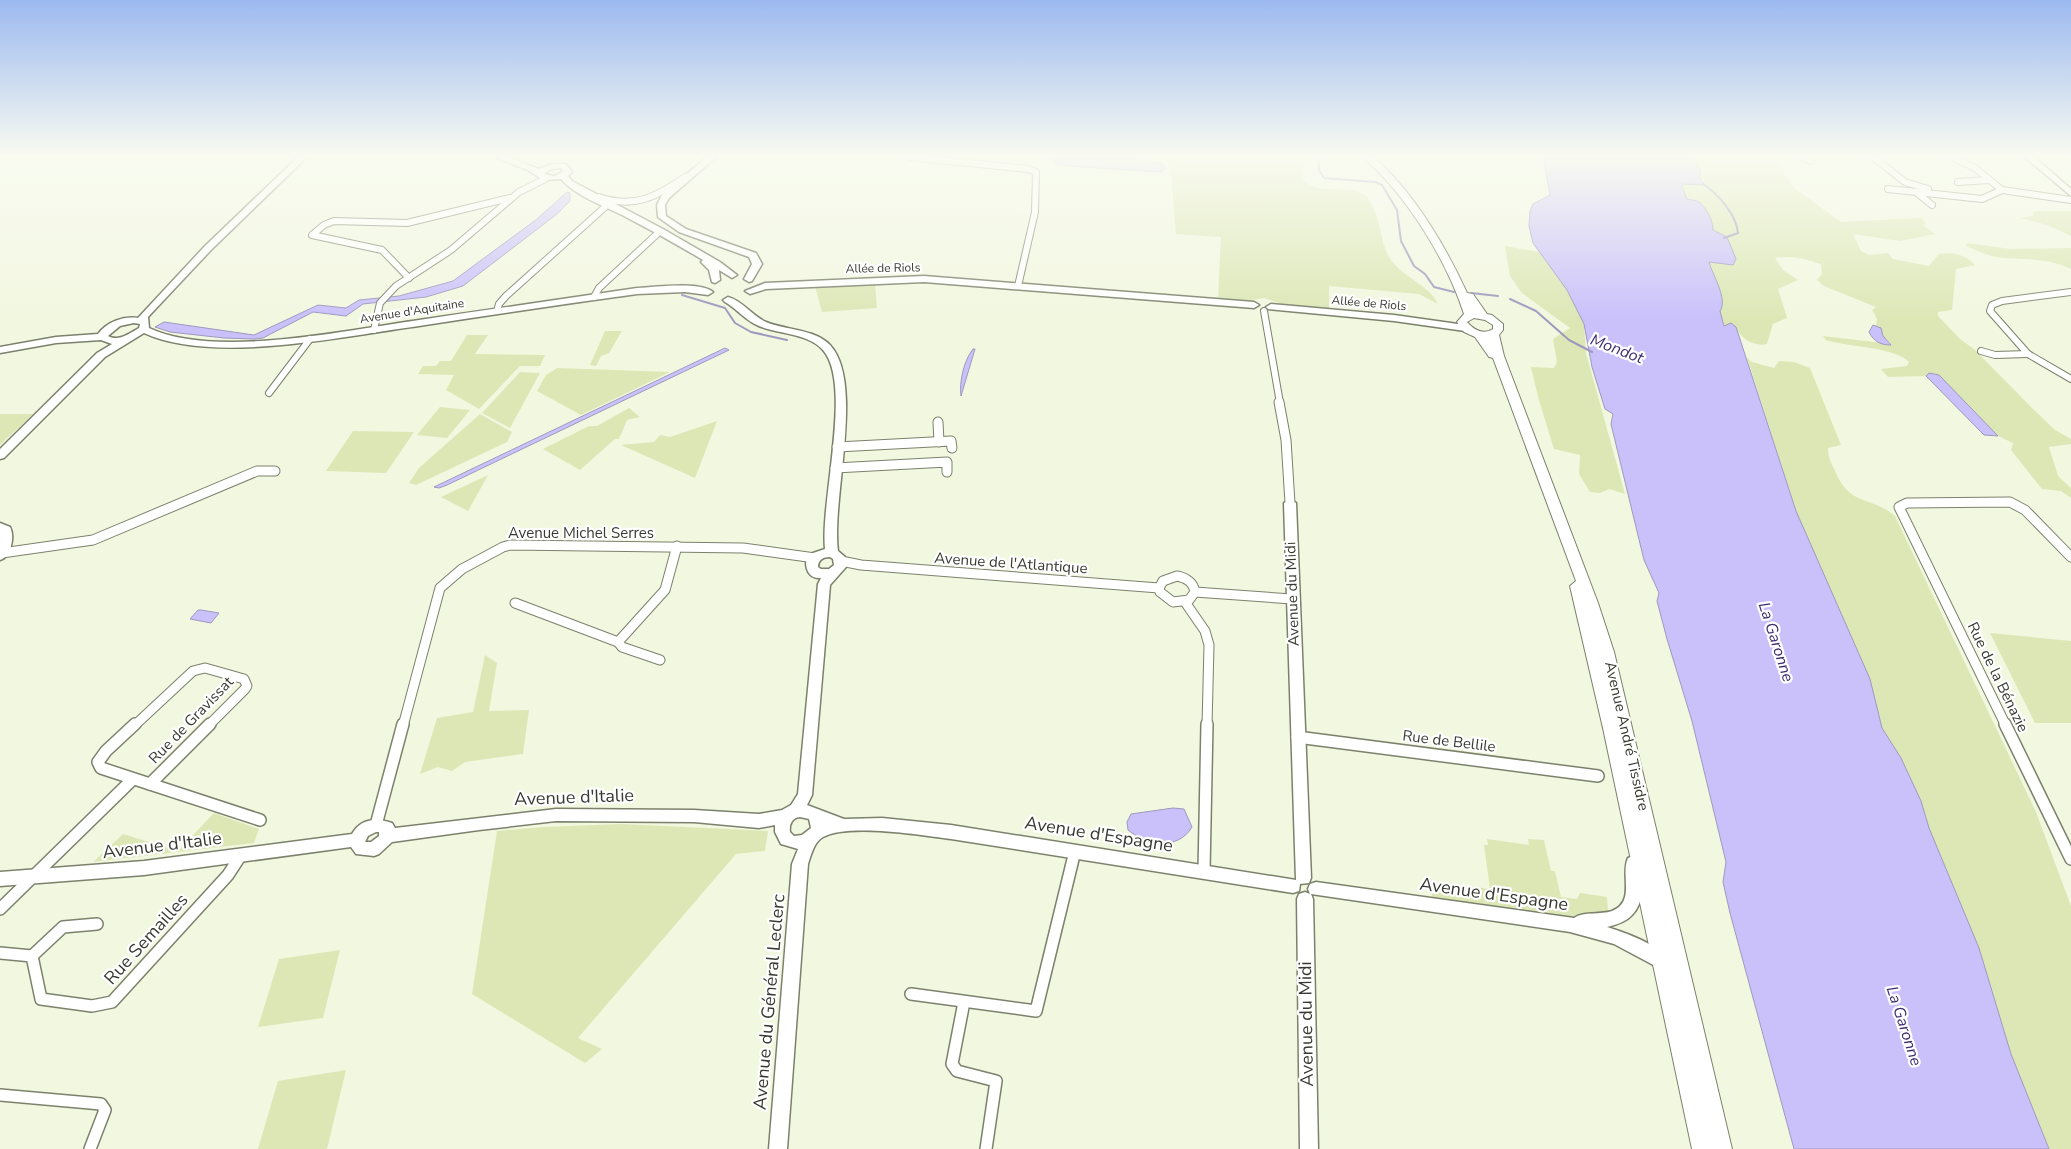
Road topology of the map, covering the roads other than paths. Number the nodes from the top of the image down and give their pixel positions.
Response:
1 (247, 211) edge
2 (458, 211) edge
3 (496, 211) edge
4 (601, 211) edge
5 (612, 211) edge
6 (620, 211) edge
7 (661, 211) edge
8 (1034, 211) edge
9 (1414, 211) edge
10 (1416, 211) edge
11 (656, 234) junction
12 (757, 262) junction
13 (735, 275) junction
14 (409, 278) junction
15 (712, 285) junction
16 (1018, 286) junction
17 (749, 287) junction
18 (2071, 292) edge
19 (594, 297) junction
20 (728, 300) junction
21 (153, 304) junction
22 (381, 304) joint
23 (1268, 309) junction
24 (497, 311) junction
25 (747, 314) junction
26 (1483, 316) junction
27 (127, 321) junction
28 (1466, 321) junction
29 (143, 325) junction
30 (110, 327) junction
31 (374, 330) junction
32 (1486, 334) junction
33 (161, 337) junction
34 (104, 339) junction
35 (310, 339) junction
36 (56, 340) junction
37 (124, 340) junction
38 (0, 350) edge
39 (1981, 351) dead end
40 (2028, 354) junction
41 (101, 355) junction
42 (2071, 379) edge
43 (269, 394) dead end
44 (938, 422) dead end
45 (939, 442) junction
46 (837, 447) junction
47 (952, 448) dead end
48 (0, 455) edge
49 (835, 468) junction
50 (275, 471) dead end
51 (947, 472) dead end
52 (1290, 503) joint
53 (0, 526) edge
54 (678, 546) junction
55 (1, 554) edge
56 (2071, 557) edge
57 (826, 566) junction
58 (1159, 588) junction
59 (1195, 592) junction
60 (1292, 599) junction
61 (1185, 602) junction
62 (515, 603) dead end
63 (618, 642) junction
64 (660, 660) dead end
65 (1297, 737) junction
66 (1598, 776) dead end
67 (133, 779) junction
68 (1622, 781) junction
69 (150, 784) junction
70 (803, 814) junction
71 (260, 820) dead end
72 (763, 820) junction
73 (376, 825) junction
74 (853, 826) junction
75 (388, 836) junction
76 (813, 836) junction
77 (786, 837) junction
78 (357, 840) junction
79 (1075, 851) junction
80 (241, 855) junction
81 (801, 858) junction
82 (2071, 859) edge
83 (1204, 871) junction
84 (33, 876) junction
85 (0, 879) edge
86 (1298, 882) junction
87 (1311, 894) junction
88 (0, 909) edge
89 (1562, 923) junction
90 (97, 924) dead end
91 (0, 953) edge
92 (32, 956) junction
93 (1660, 960) junction
94 (911, 994) dead end
95 (964, 1002) junction
96 (0, 1095) edge
97 (90, 1149) edge
98 (778, 1149) edge
99 (986, 1149) edge
100 (1309, 1149) edge
101 (1702, 1149) edge
102 (1722, 1149) edge

1 - 21 street
2 - 14 street
3 - 14 street
4 - 24 street
5 - 11 street
6 - 13 street
7 - 12 street
8 - 16 street
9 - 28 main road
10 - 26 main road
11 - 15 street
11 - 19 street
12 - 13 street
12 - 17 street
13 - 15 street
13 - 17 street
14 - 22 street
15 - 19 street, Avenue d'Aquitaine
15 - 20 street
16 - 17 street, Allée de Riols
16 - 23 street, Allée de Riols
17 - 20 street, Allée de Riols
17 - 25 street
18 - 40 street
19 - 24 street, Avenue d'Aquitaine
20 - 25 street
21 - 27 street
21 - 29 street
22 - 31 street
23 - 28 street, Allée de Riols
23 - 52 street, Avenue du Midi
24 - 31 street, Avenue d'Aquitaine
25 - 46 street
26 - 28 main road
26 - 32 main road
27 - 29 street
27 - 30 street
28 - 32 main road
29 - 33 street, Avenue d'Aquitaine
29 - 37 street
30 - 34 street
30 - 36 street
31 - 35 street, Avenue d'Aquitaine
32 - 68 main road, Avenue André Tissidre
32 - 102 main road, Avenue André Tissidre
33 - 35 street, Avenue d'Aquitaine
33 - 37 street
34 - 36 street
34 - 37 street
34 - 41 street
35 - 43 street
36 - 38 street
37 - 41 street
39 - 40 street
40 - 42 street
41 - 48 street
44 - 45 street
45 - 46 street
45 - 47 street
46 - 49 street
49 - 51 street
49 - 57 street
50 - 55 street
52 - 60 street, Avenue du Midi
53 - 55 street
54 - 57 street, Avenue Michel Serres
54 - 63 street
54 - 73 street, Avenue Michel Serres
56 - 82 street, Rue de la Bénazie
57 - 58 street, Avenue de l'Atlantique
57 - 70 street
58 - 59 street
58 - 61 street
59 - 60 street
59 - 61 street
60 - 65 street, Avenue du Midi
61 - 83 street
62 - 63 street
63 - 64 street
65 - 66 street, Rue de Bellile
65 - 86 street, Avenue du Midi
67 - 69 street, Rue de Gravissat
67 - 69 street, Rue de Gravissat
67 - 84 street
68 - 89 street
68 - 93 main road, Avenue André Tissidre
69 - 71 street
70 - 72 street, Avenue d'Italie
70 - 74 street
70 - 76 street
70 - 77 street
72 - 75 street, Avenue d'Italie
72 - 77 street
73 - 75 street
73 - 78 street
74 - 76 street
74 - 79 street, Avenue d'Espagne
75 - 78 street
76 - 77 street
76 - 81 street, Avenue du Général Leclerc
77 - 81 street
78 - 80 street, Avenue d'Italie
79 - 83 street, Avenue d'Espagne
79 - 95 street
80 - 84 street, Avenue d'Italie
80 - 92 street, Rue Semailles
81 - 98 street, Avenue du Général Leclerc
83 - 86 street, Avenue d'Espagne
84 - 85 street, Avenue d'Italie
84 - 88 street
86 - 87 street
87 - 89 street, Avenue d'Espagne
87 - 100 street, Avenue du Midi
89 - 93 street, Avenue d'Espagne
90 - 92 street
91 - 92 street
93 - 101 main road, Avenue André Tissidre
94 - 95 street
95 - 99 street
96 - 97 street

